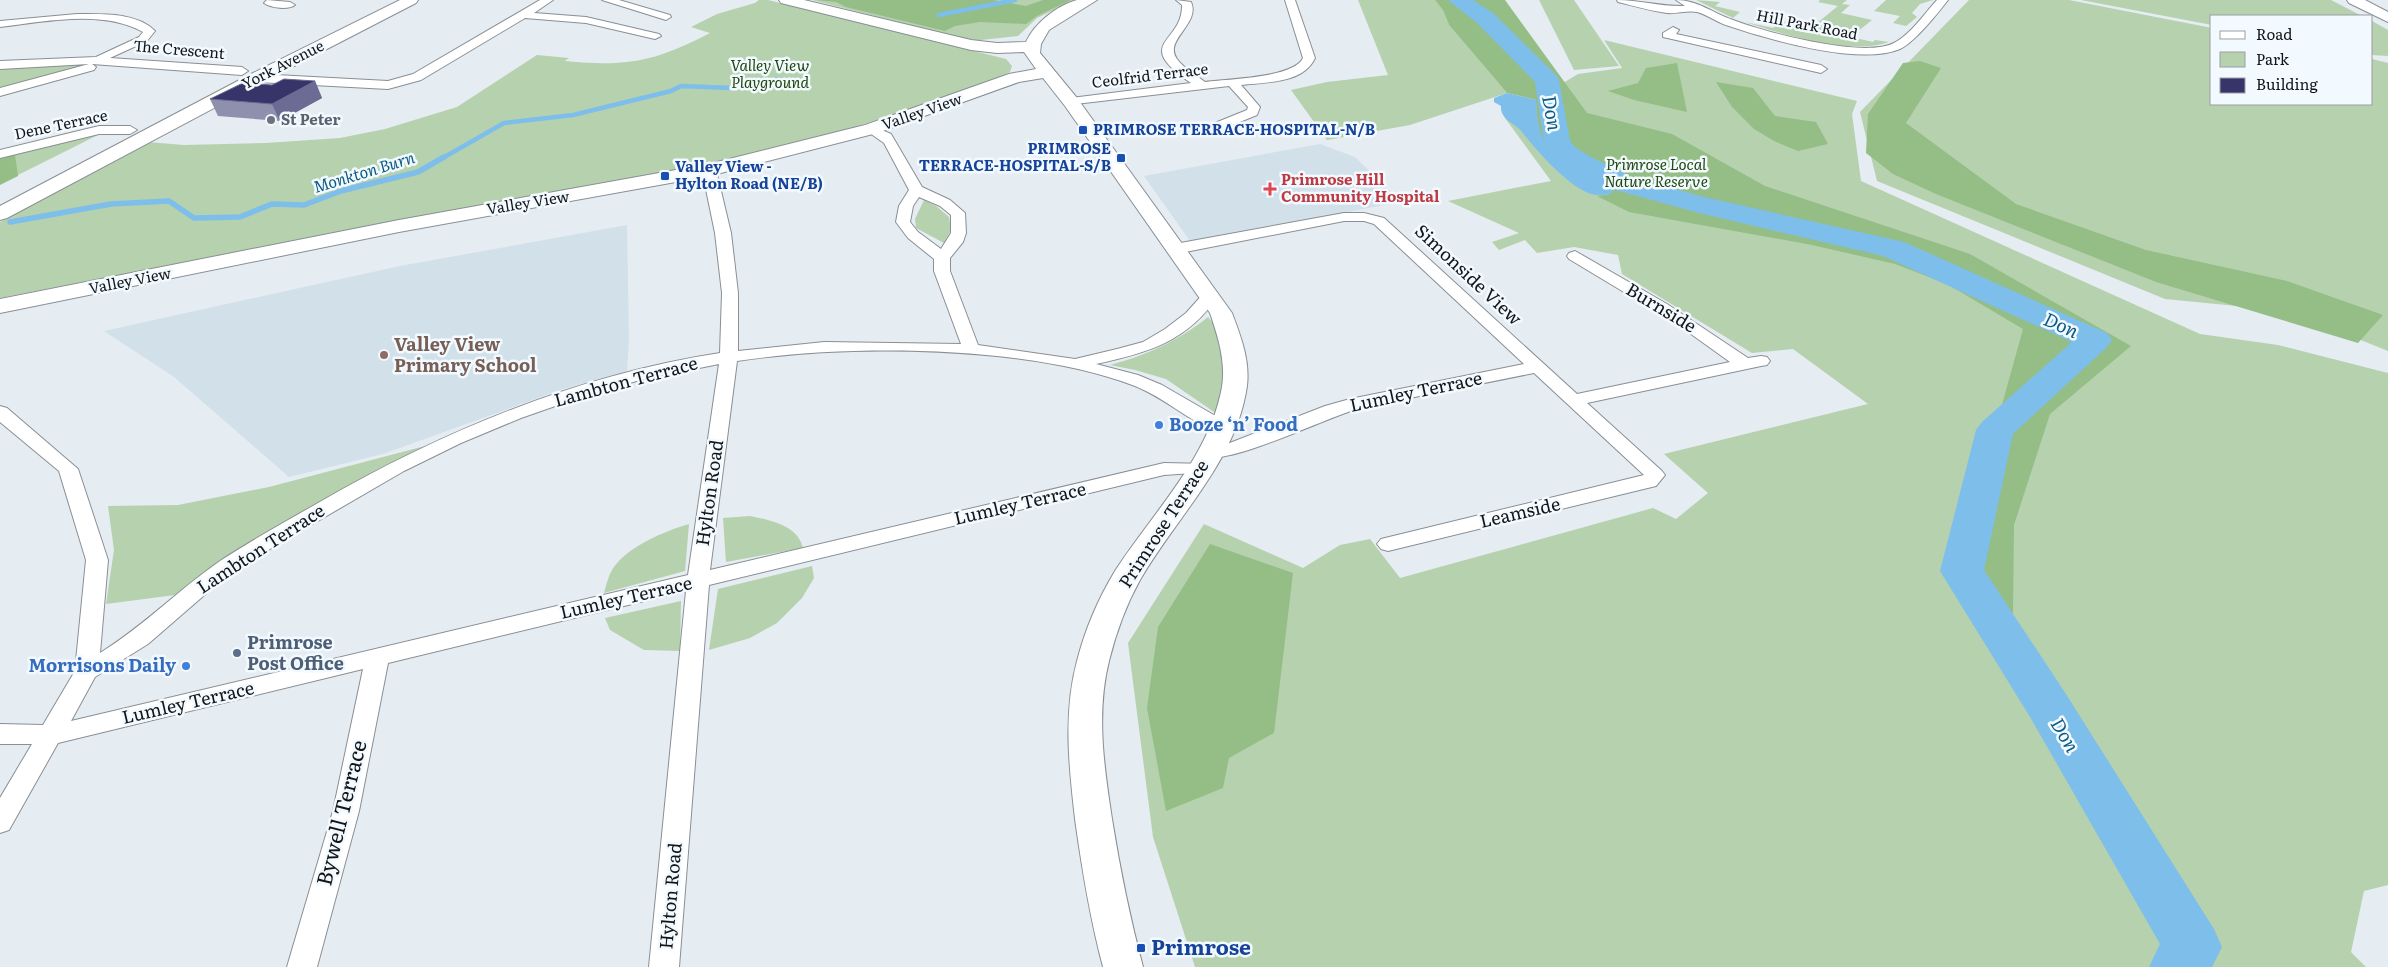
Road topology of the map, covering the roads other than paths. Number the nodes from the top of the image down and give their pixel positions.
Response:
1 (274, 0) edge
2 (384, 0) edge
3 (411, 0) edge
4 (548, 0) edge
5 (607, 0) edge
6 (786, 0) edge
7 (1090, 0) edge
8 (1290, 0) edge
9 (1622, 0) edge
10 (1681, 0) edge
11 (1943, 0) edge
12 (2354, 0) edge
13 (2372, 0) edge
14 (1184, 1) edge
15 (290, 4) dead end
16 (2388, 8) edge
17 (1698, 9) junction
18 (523, 15) junction
19 (666, 17) dead end
20 (2388, 18) edge
21 (0, 24) edge
22 (1673, 30) dead end
23 (1772, 35) junction
24 (655, 36) dead end
25 (1031, 47) junction
26 (1750, 53) junction
27 (97, 60) junction
28 (114, 61) junction
29 (0, 65) edge
30 (1821, 68) dead end
31 (1048, 72) junction
32 (250, 74) junction
33 (1232, 82) junction
34 (1203, 86) junction
35 (0, 92) edge
36 (1070, 100) junction
37 (871, 129) junction
38 (130, 130) junction
39 (1210, 130) dead end
40 (156, 131) junction
41 (0, 154) edge
42 (709, 170) junction
43 (25, 182) dead end
44 (916, 190) junction
45 (0, 214) edge
46 (1175, 249) junction
47 (1575, 256) dead end
48 (942, 257) junction
49 (1210, 296) junction
50 (0, 306) edge
51 (970, 349) junction
52 (729, 357) junction
53 (1762, 361) dead end
54 (1076, 364) junction
55 (1744, 364) junction
56 (1538, 367) junction
57 (1574, 400) junction
58 (0, 412) edge
59 (1212, 450) junction
60 (1652, 480) joint
61 (1388, 544) dead end
62 (698, 581) junction
63 (377, 658) junction
64 (87, 671) junction
65 (0, 734) edge
66 (52, 735) junction
67 (0, 822) edge
68 (302, 967) edge
69 (664, 967) edge
70 (1123, 967) edge

1 - 15 street
2 - 32 main road, York Avenue
3 - 32 main road, York Avenue
4 - 18 street, The Crescent
5 - 19 street
6 - 25 main road
7 - 25 main road
8 - 33 street, Ceolfrid Terrace
9 - 17 street
10 - 17 street, Hill Park Road
11 - 23 street, Hill Park Road
12 - 20 main road
13 - 16 main road
14 - 34 street
17 - 23 street, Hill Park Road
18 - 24 street
18 - 32 street, The Crescent
21 - 27 street
22 - 26 street
23 - 26 street
25 - 31 main road, Primrose Terrace
26 - 30 street
27 - 28 street, The Crescent
27 - 29 street, The Crescent
28 - 32 street, The Crescent
28 - 35 street, The Crescent
31 - 36 main road, Primrose Terrace
31 - 37 main road, Valley View
32 - 38 main road, York Avenue
32 - 40 main road, York Avenue
33 - 34 street, Ceolfrid Terrace
33 - 39 street
34 - 36 street, Ceolfrid Terrace
36 - 46 main road, Primrose Terrace
37 - 42 main road, Valley View
37 - 44 street
38 - 40 main road, York Avenue
38 - 41 street, Dene Terrace
38 - 43 main road, York Avenue
40 - 45 main road, York Avenue
42 - 50 main road, Valley View
42 - 52 street, Hylton Road
44 - 48 street
44 - 48 street
46 - 49 main road, Primrose Terrace
46 - 56 street, Simonside View
47 - 55 street, Burnside
48 - 51 street
49 - 54 street
49 - 59 main road, Primrose Terrace
51 - 52 street, Lambton Terrace
51 - 54 street, Lambton Terrace
52 - 62 street, Hylton Road
52 - 64 street, Lambton Terrace
53 - 55 street
54 - 59 street, Lambton Terrace
55 - 57 street
56 - 57 street, Simonside View
56 - 59 street, Lumley Terrace
57 - 60 street, Simonside View
58 - 64 street
59 - 62 street, Lumley Terrace
59 - 70 main road, Primrose Terrace
60 - 61 street, Leamside
62 - 63 street, Lumley Terrace
62 - 69 street, Hylton Road
63 - 66 street, Lumley Terrace
63 - 68 street, Bywell Terrace
64 - 66 street
65 - 66 street, Lumley Terrace
66 - 67 street

